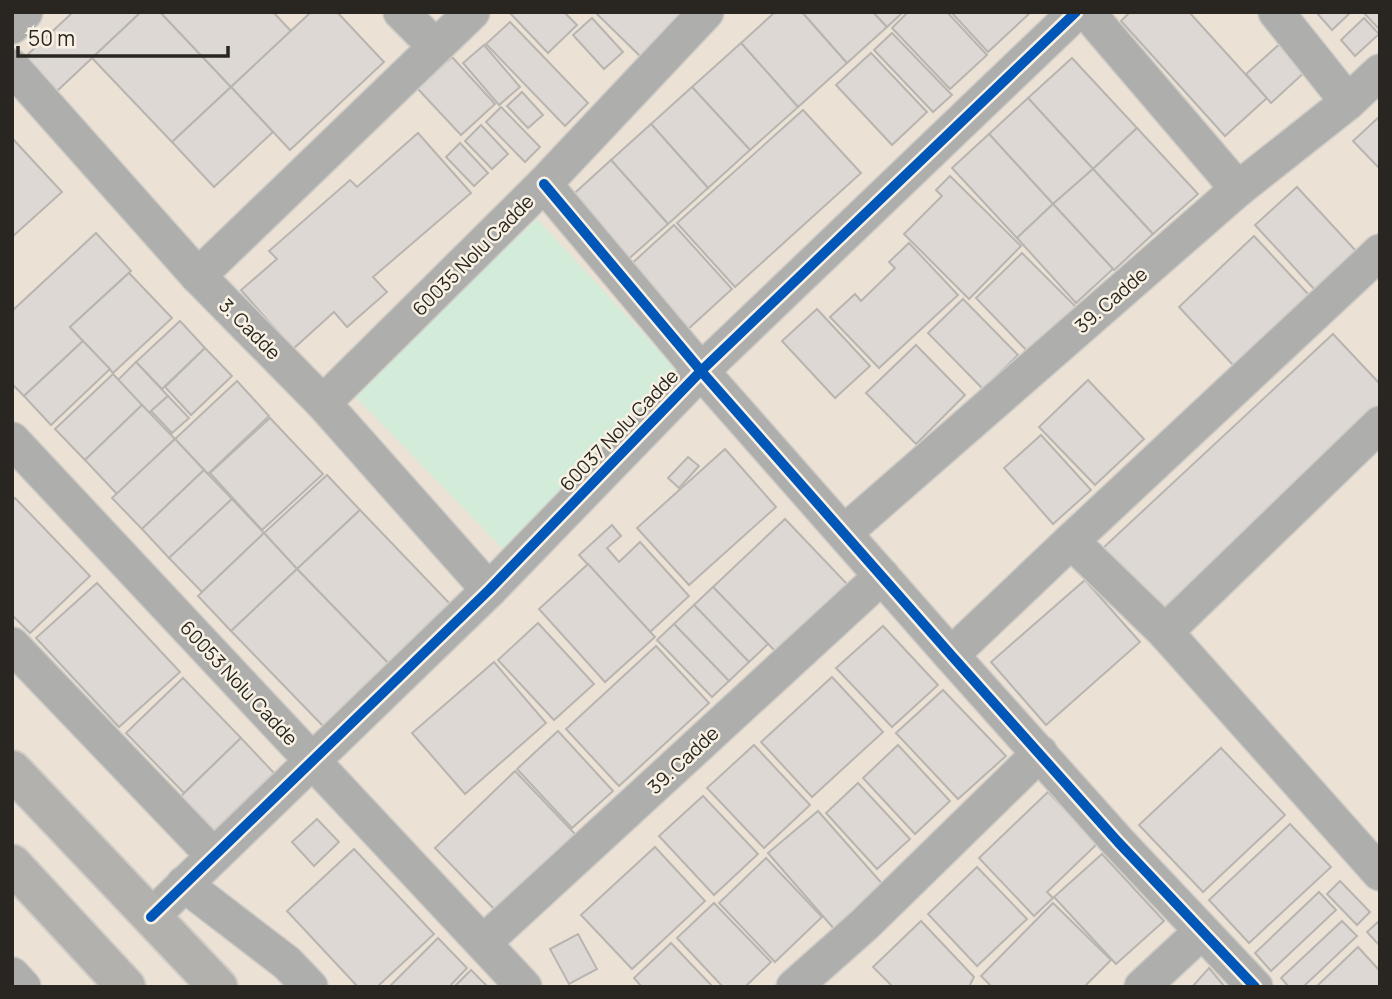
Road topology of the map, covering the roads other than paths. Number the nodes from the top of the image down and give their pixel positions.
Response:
1 (24, 12) edge
2 (401, 12) edge
3 (472, 12) edge
4 (706, 12) edge
5 (1076, 12) edge
6 (1087, 12) edge
7 (1276, 12) edge
8 (12, 26) edge
9 (435, 46) junction
10 (12, 67) edge
11 (1380, 72) edge
12 (1348, 102) junction
13 (544, 184) junction
14 (1238, 189) junction
15 (1380, 252) edge
16 (198, 276) junction
17 (701, 371) junction
18 (323, 402) junction
19 (1380, 424) edge
20 (12, 440) edge
21 (845, 532) junction
22 (1071, 541) junction
23 (882, 576) junction
24 (489, 590) junction
25 (1165, 632) junction
26 (12, 645) edge
27 (951, 654) junction
28 (1040, 753) junction
29 (312, 761) junction
30 (12, 770) edge
31 (213, 855) junction
32 (12, 864) edge
33 (1380, 873) edge
34 (184, 884) junction
35 (151, 917) junction
36 (1201, 932) junction
37 (483, 943) junction
38 (12, 975) edge
39 (23, 987) edge
40 (125, 987) edge
41 (218, 987) edge
42 (310, 987) edge
43 (524, 987) edge
44 (794, 987) edge
45 (1142, 987) edge
46 (1255, 987) edge

1 - 8 street
2 - 9 street
3 - 9 street
4 - 13 street, 60035 Nolu Cadde
5 - 17 street, 60037 Nolu Cadde
6 - 14 street
7 - 12 street
9 - 16 street
10 - 16 street, 3. Cadde
11 - 12 street, 39. Cadde
12 - 14 street, 39. Cadde
13 - 17 street
13 - 18 street, 60035 Nolu Cadde
14 - 21 street, 39. Cadde
15 - 22 street
16 - 18 street, 3. Cadde
17 - 21 street
17 - 24 street, 60037 Nolu Cadde
18 - 24 street, 3. Cadde
19 - 25 street
20 - 29 street, 60053 Nolu Cadde
21 - 23 street
22 - 25 street
22 - 27 street
23 - 27 street
23 - 37 street, 39. Cadde
24 - 29 street, 60037 Nolu Cadde
25 - 33 street
26 - 31 street
27 - 28 street
28 - 36 street
28 - 44 street
29 - 31 street, 60037 Nolu Cadde
29 - 37 street, 60053 Nolu Cadde
30 - 35 main road
31 - 34 street, 60037 Nolu Cadde
32 - 40 main road
34 - 35 street, 60037 Nolu Cadde
34 - 42 street
35 - 41 main road
36 - 45 street
36 - 46 street
37 - 43 street, 60053 Nolu Cadde
38 - 39 street

